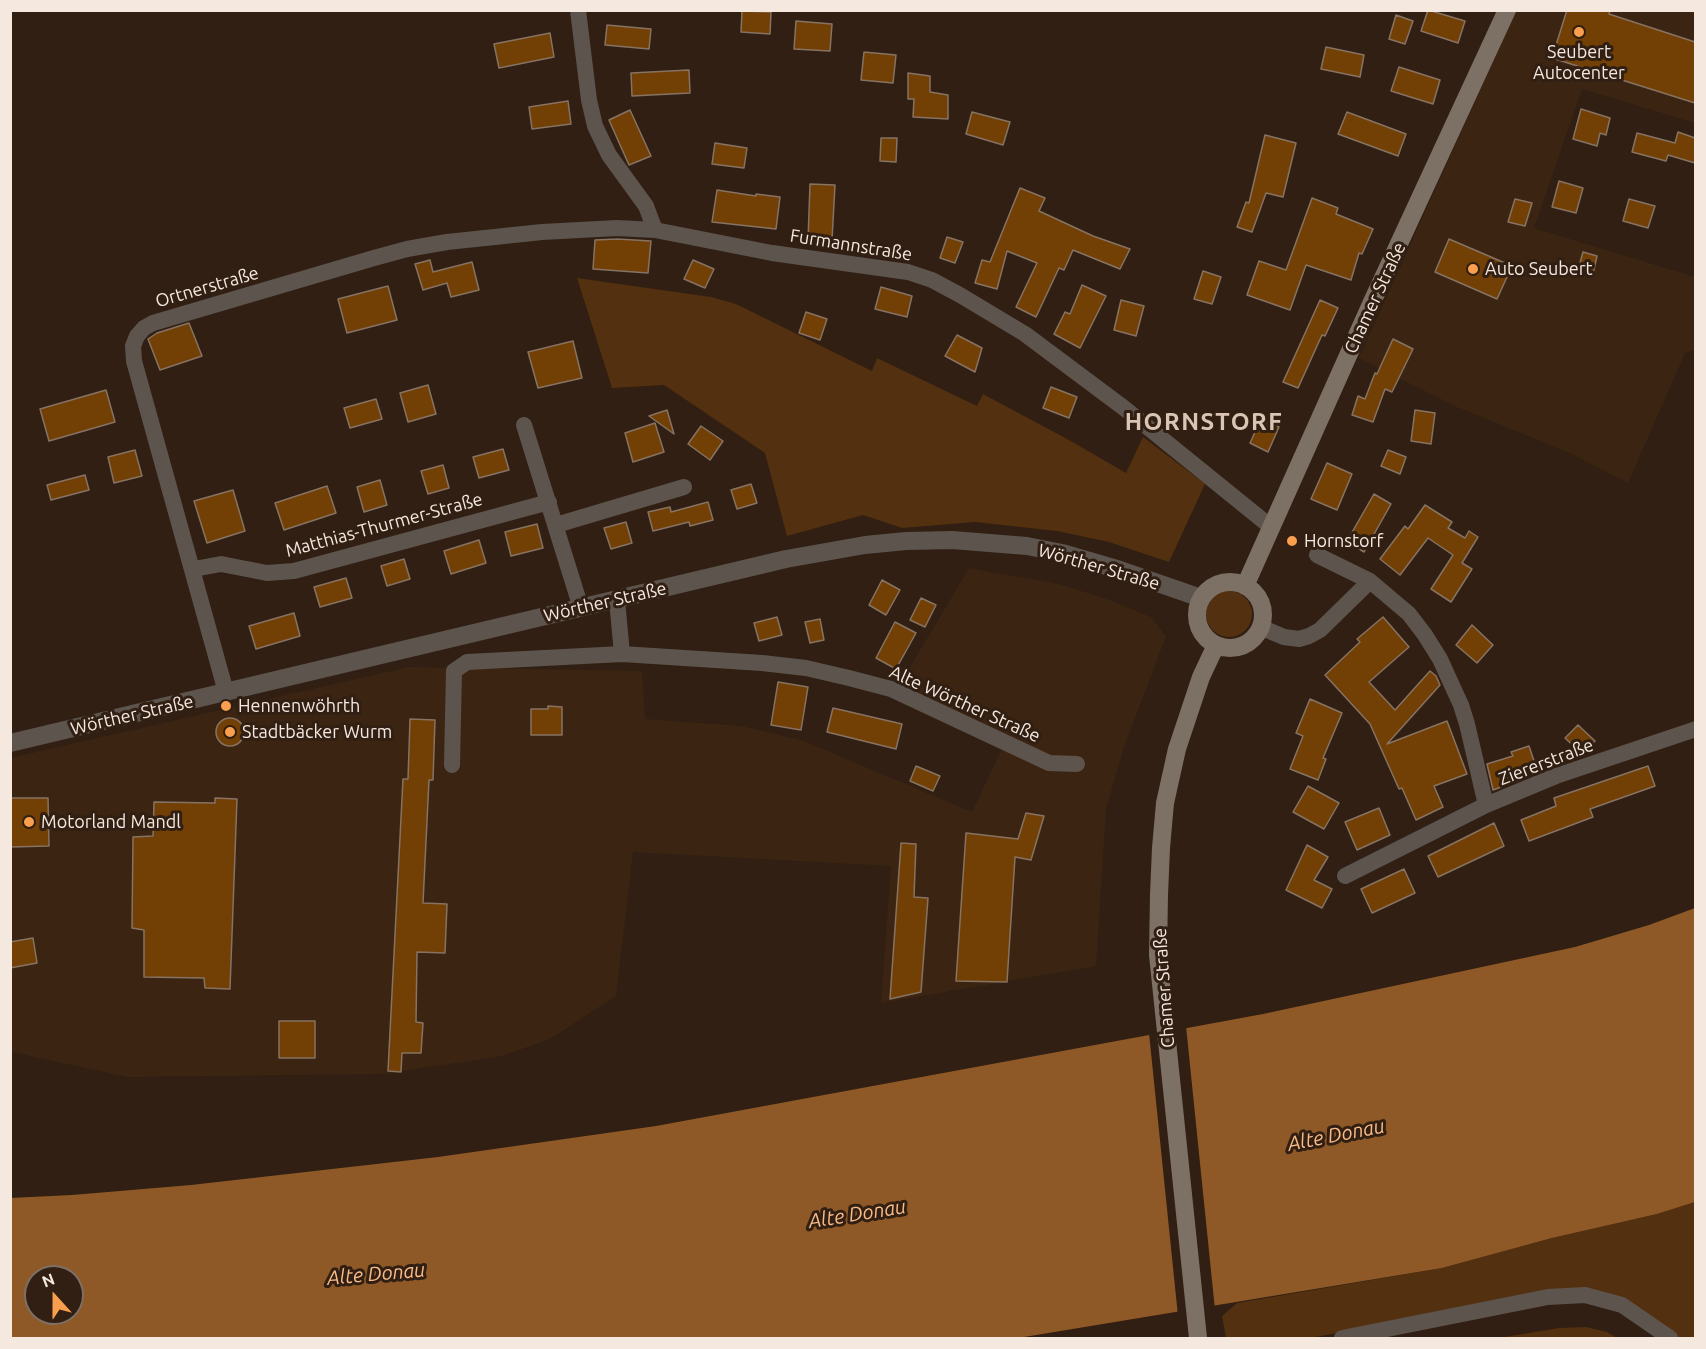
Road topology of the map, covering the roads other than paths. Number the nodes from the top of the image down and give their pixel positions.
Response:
1 (578, 10) edge
2 (1507, 10) edge
3 (655, 230) junction
4 (524, 425) dead end
5 (684, 487) dead end
6 (549, 501) junction
7 (556, 525) junction
8 (1271, 527) junction
9 (1317, 555) dead end
10 (194, 569) junction
11 (1248, 581) junction
12 (1370, 581) junction
13 (1201, 598) junction
14 (617, 600) junction
15 (581, 608) junction
16 (1260, 627) junction
17 (1216, 645) junction
18 (622, 654) junction
19 (226, 692) junction
20 (1695, 729) edge
21 (10, 743) edge
22 (1077, 764) dead end
23 (452, 765) dead end
24 (1486, 806) junction
25 (1345, 876) dead end
26 (1198, 1338) edge
27 (1342, 1338) edge
28 (1670, 1338) edge

1 - 3 street
2 - 8 main road, Chamer Straße
3 - 8 street, Furmannstraße
3 - 10 street, Ortnerstraße
4 - 6 street
5 - 7 street
6 - 7 street
6 - 10 street, Matthias-Thurmer-Straße
7 - 15 street
8 - 11 main road, Chamer Straße
9 - 12 street, Ziererstraße
10 - 19 street, Ortnerstraße
11 - 13 main road
11 - 16 main road
12 - 16 street
12 - 24 street, Ziererstraße
13 - 14 street, Wörther Straße
13 - 17 main road
14 - 15 street, Wörther Straße
14 - 18 street
15 - 19 street, Wörther Straße
16 - 17 main road
17 - 26 main road, Chamer Straße
18 - 22 street, Alte Wörther Straße
18 - 23 street, Alte Wörther Straße
19 - 21 street, Wörther Straße
20 - 24 street, Ziererstraße
24 - 25 street
27 - 28 street

